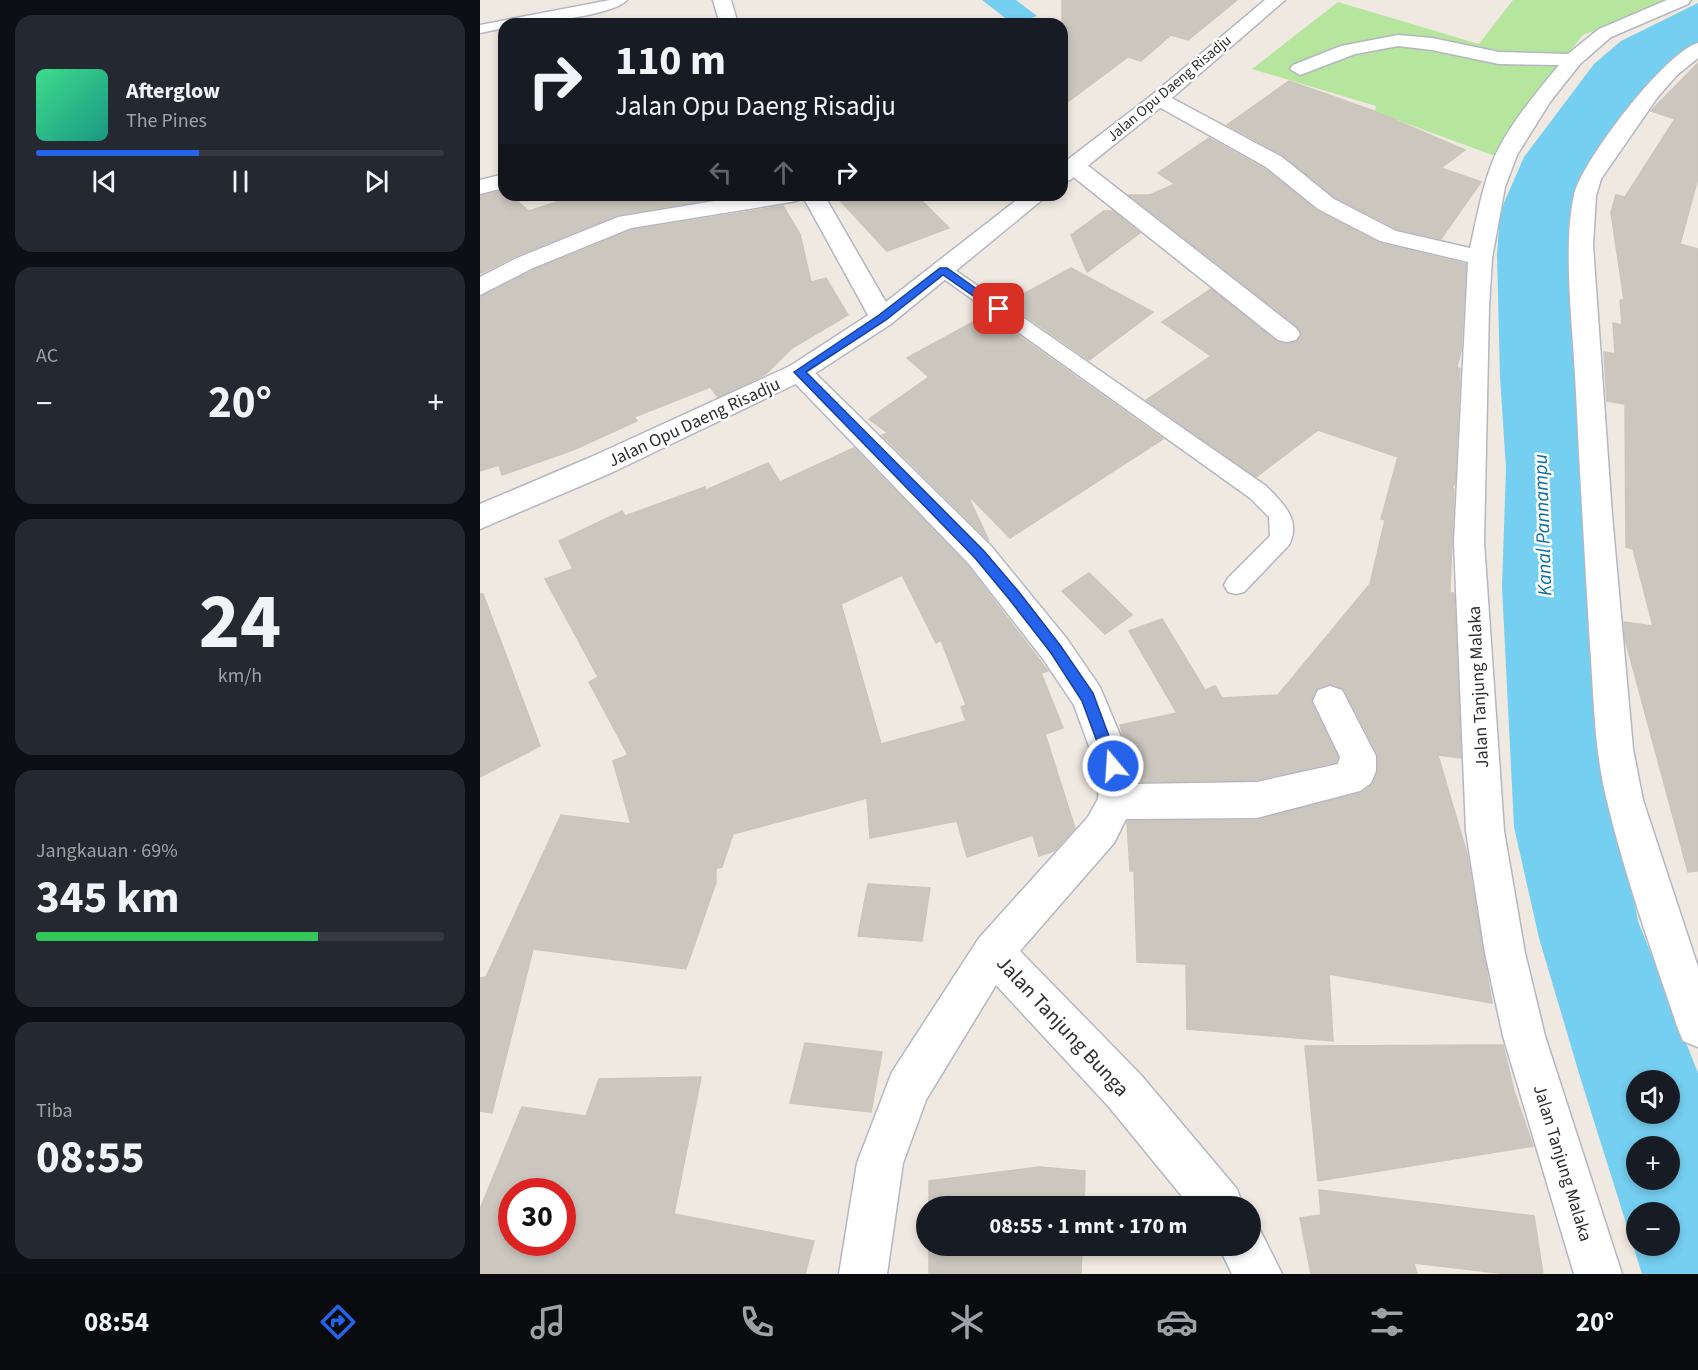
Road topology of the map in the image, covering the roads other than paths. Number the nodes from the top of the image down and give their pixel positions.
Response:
1 (621, 0) edge
2 (722, 0) edge
3 (1276, 0) edge
4 (1682, 0) edge
5 (542, 18) edge
6 (727, 18) edge
7 (498, 25) edge
8 (480, 29) edge
9 (1698, 49) edge
10 (1573, 60) junction
11 (1300, 69) dead end
12 (1159, 99) junction
13 (1068, 171) edge
14 (498, 183) edge
15 (480, 188) edge
16 (736, 201) edge
17 (816, 201) edge
18 (1029, 201) edge
19 (1480, 258) junction
20 (943, 270) junction
21 (480, 287) edge
22 (882, 318) junction
23 (1287, 334) dead end
24 (799, 372) junction
25 (480, 517) edge
26 (1236, 585) dead end
27 (1330, 701) dead end
28 (1109, 816) junction
29 (993, 952) junction
30 (1698, 1026) edge
31 (1212, 1196) edge
32 (1248, 1256) edge
33 (863, 1274) edge
34 (1258, 1274) edge
35 (1598, 1274) edge

1 - 5 lane
2 - 6 street
3 - 12 street, Jalan Opu Daeng Risadju
4 - 10 street, Jalan Tanjung Malaka
7 - 8 lane
9 - 30 street
10 - 11 street
10 - 19 street, Jalan Tanjung Malaka
12 - 13 street, Jalan Opu Daeng Risadju
12 - 19 street
13 - 23 street
14 - 15 street
16 - 21 street
17 - 22 street
18 - 20 street, Jalan Opu Daeng Risadju
19 - 35 street, Jalan Tanjung Malaka
20 - 22 street, Jalan Opu Daeng Risadju
20 - 26 lane
22 - 24 street, Jalan Opu Daeng Risadju
24 - 25 street, Jalan Opu Daeng Risadju
24 - 28 street
27 - 28 street
28 - 29 street
29 - 31 street, Jalan Tanjung Bunga
29 - 33 street, Jalan Tanjung Bunga
32 - 34 street

